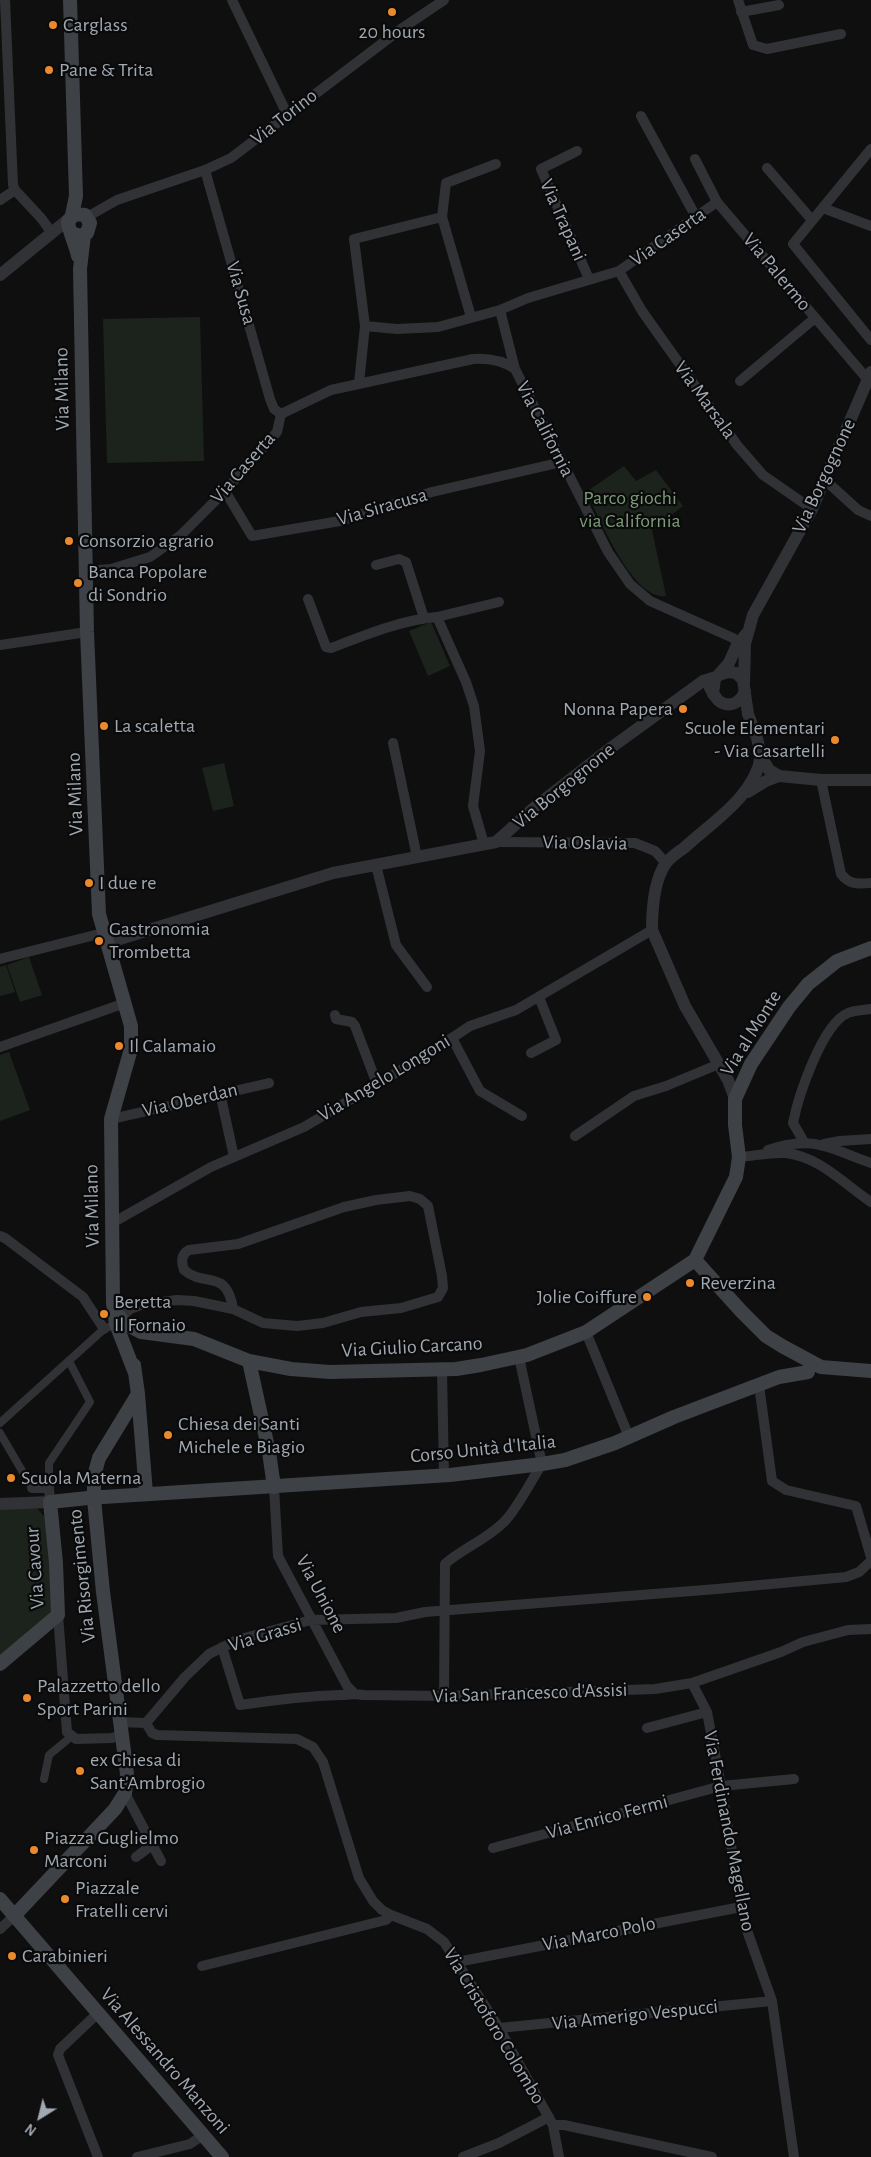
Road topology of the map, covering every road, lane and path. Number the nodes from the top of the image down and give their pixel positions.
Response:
1 (5, 0) edge
2 (70, 0) edge
3 (232, 0) edge
4 (444, 0) edge
5 (738, 0) edge
6 (780, 5) dead end
7 (741, 12) junction
8 (841, 34) dead end
9 (4, 59) edge
10 (287, 114) junction
11 (641, 116) dead end
12 (871, 149) edge
13 (577, 151) dead end
14 (695, 158) dead end
15 (496, 164) dead end
16 (767, 168) dead end
17 (205, 170) junction
18 (15, 190) junction
19 (0, 200) edge
20 (717, 202) junction
21 (823, 208) junction
22 (442, 217) junction
23 (696, 217) junction
24 (812, 220) junction
25 (78, 224) junction
26 (871, 226) edge
27 (52, 233) junction
28 (619, 271) junction
29 (0, 275) edge
30 (589, 280) junction
31 (500, 310) junction
32 (471, 317) junction
33 (815, 318) junction
34 (365, 326) junction
35 (871, 340) edge
36 (515, 369) junction
37 (869, 376) edge
38 (740, 381) dead end
39 (359, 383) junction
40 (281, 414) junction
41 (562, 462) junction
42 (825, 480) junction
43 (226, 491) junction
44 (812, 509) junction
45 (871, 516) edge
46 (376, 565) dead end
47 (86, 571) junction
48 (308, 599) dead end
49 (500, 602) dead end
50 (437, 617) junction
51 (424, 618) junction
52 (87, 632) junction
53 (739, 641) junction
54 (0, 645) edge
55 (718, 676) junction
56 (698, 684) junction
57 (745, 687) junction
58 (713, 694) junction
59 (730, 705) junction
60 (752, 726) junction
61 (393, 743) dead end
62 (761, 756) junction
63 (779, 776) junction
64 (821, 780) junction
65 (871, 780) edge
66 (744, 794) junction
67 (490, 843) junction
68 (417, 857) junction
69 (376, 864) junction
70 (666, 864) junction
71 (871, 883) edge
72 (652, 930) junction
73 (105, 938) junction
74 (871, 948) edge
75 (0, 959) edge
76 (427, 987) dead end
77 (539, 997) junction
78 (126, 1004) junction
79 (871, 1009) edge
80 (335, 1015) dead end
81 (452, 1038) junction
82 (0, 1047) edge
83 (531, 1053) dead end
84 (719, 1064) junction
85 (269, 1083) dead end
86 (736, 1083) junction
87 (377, 1084) junction
88 (220, 1093) junction
89 (522, 1116) dead end
90 (111, 1119) junction
91 (574, 1136) dead end
92 (871, 1139) edge
93 (804, 1142) junction
94 (823, 1144) junction
95 (234, 1157) junction
96 (745, 1157) junction
97 (871, 1163) edge
98 (871, 1202) edge
99 (114, 1222) junction
100 (0, 1236) edge
101 (695, 1260) junction
102 (233, 1309) junction
103 (114, 1321) junction
104 (141, 1332) junction
105 (586, 1332) junction
106 (519, 1357) junction
107 (249, 1360) junction
108 (69, 1361) junction
109 (442, 1370) junction
110 (816, 1370) junction
111 (871, 1371) edge
112 (135, 1374) junction
113 (759, 1385) junction
114 (138, 1394) junction
115 (0, 1423) edge
116 (0, 1433) edge
117 (629, 1437) junction
118 (542, 1464) junction
119 (444, 1475) junction
120 (274, 1486) junction
121 (32, 1488) joint
122 (146, 1494) junction
123 (49, 1495) junction
124 (0, 1504) edge
125 (871, 1557) edge
126 (871, 1561) edge
127 (444, 1610) junction
128 (58, 1615) junction
129 (311, 1620) junction
130 (871, 1629) edge
131 (222, 1647) junction
132 (0, 1664) edge
133 (692, 1683) junction
134 (353, 1692) junction
135 (444, 1696) junction
136 (707, 1712) junction
137 (146, 1723) junction
138 (647, 1728) dead end
139 (120, 1729) junction
140 (72, 1736) junction
141 (794, 1778) dead end
142 (44, 1779) dead end
143 (721, 1786) junction
144 (126, 1793) junction
145 (152, 1845) junction
146 (493, 1848) dead end
147 (136, 1857) dead end
148 (161, 1861) dead end
149 (0, 1899) edge
150 (740, 1906) junction
151 (390, 1915) junction
152 (14, 1916) junction
153 (0, 1929) edge
154 (457, 1962) junction
155 (202, 1966) dead end
156 (772, 2002) junction
157 (98, 2013) junction
158 (499, 2028) junction
159 (551, 2121) junction
160 (203, 2135) junction
161 (98, 2157) edge
162 (136, 2157) edge
163 (222, 2157) edge
164 (463, 2157) edge
165 (559, 2157) edge
166 (712, 2157) edge
167 (794, 2157) edge

1 - 9 street
2 - 25 main road, Via Milano
3 - 10 street
4 - 10 street, Via Torino
5 - 7 street
6 - 7 street
7 - 8 street
9 - 18 street
10 - 17 street, Via Torino
11 - 23 street
12 - 21 street
13 - 30 street, Via Trapani
14 - 20 street, Via Palermo
15 - 22 street
16 - 24 street
17 - 25 street, Via Torino
17 - 40 street, Via Susa
18 - 19 street
18 - 27 street
20 - 23 street, Via Caserta
20 - 33 street, Via Palermo
21 - 24 street
21 - 26 street
22 - 32 street
22 - 34 street
23 - 28 street, Via Caserta
24 - 35 street
25 - 27 street
25 - 47 main road, Via Milano
27 - 29 street
28 - 30 street, Via Caserta
28 - 44 street, Via Marsala
30 - 31 street
31 - 32 street
31 - 36 street
32 - 34 street
33 - 37 street, Via Palermo
33 - 38 street
34 - 39 street
36 - 39 street, Via California
36 - 41 street, Via California
37 - 42 street, Via Borgognone
39 - 40 street, Via Caserta
40 - 43 street, Via Caserta
41 - 43 street, Via Siracusa
41 - 53 street, Via California
42 - 44 street, Via Borgognone
42 - 45 street
43 - 47 street, Via Caserta
44 - 53 street, Via Borgognone
46 - 51 street
47 - 52 main road, Via Milano
48 - 51 street
49 - 50 street
50 - 51 street
50 - 67 street
52 - 54 street
52 - 73 main road, Via Milano
53 - 55 street, Via Borgognone
53 - 57 street, Via Borgognone
55 - 56 street, Via Borgognone
55 - 57 street
55 - 58 street
56 - 58 street
56 - 67 street, Via Borgognone
57 - 59 street
57 - 60 street, Via Borgognone
58 - 59 street
59 - 60 street
60 - 62 street, Via Borgognone
61 - 68 street
62 - 63 street
62 - 66 street
63 - 64 street
63 - 66 street
64 - 65 street
64 - 71 street
66 - 70 street
67 - 68 street
67 - 70 street, Via Oslavia
68 - 69 street
69 - 73 street
69 - 76 street
70 - 72 street
72 - 77 street, Via Angelo Longoni
72 - 84 street
73 - 75 street
73 - 78 main road, Via Milano
74 - 86 main road, Via al Monte
77 - 81 street, Via Angelo Longoni
77 - 83 street
78 - 82 street
78 - 90 main road, Via Milano
79 - 93 street
80 - 87 street
81 - 87 street, Via Angelo Longoni
81 - 89 street
84 - 86 street
84 - 91 street
85 - 88 street, Via Oberdan
86 - 96 main road, Via al Monte
87 - 95 street, Via Angelo Longoni
88 - 90 street, Via Oberdan
88 - 95 street
90 - 99 main road, Via Milano
92 - 94 street
93 - 94 street
93 - 96 street
94 - 97 street
95 - 99 street, Via Angelo Longoni
96 - 98 street
96 - 101 main road, Via al Monte
99 - 103 main road, Via Milano
100 - 103 street
101 - 105 main road, Via Giulio Carcano
101 - 110 main road
102 - 102 street
102 - 103 street
103 - 104 main road
103 - 108 street
103 - 112 main road, Via Milano
104 - 107 main road, Via Giulio Carcano
104 - 112 main road
105 - 106 main road, Via Giulio Carcano
105 - 117 street
106 - 109 main road, Via Giulio Carcano
106 - 118 street
107 - 109 main road, Via Giulio Carcano
107 - 120 main road, Via Unione
108 - 115 street
108 - 123 street, Via Cavour
109 - 119 street
110 - 111 main road
110 - 113 main road, Corso Unità d'Italia
112 - 114 main road
113 - 117 main road, Corso Unità d'Italia
113 - 125 street
114 - 122 main road
114 - 139 main road, Via Risorgimento
116 - 121 street
117 - 118 main road, Corso Unità d'Italia
118 - 119 main road, Corso Unità d'Italia
118 - 127 street
119 - 120 main road, Corso Unità d'Italia
120 - 122 main road, Corso Unità d'Italia
120 - 129 street, Via Unione
121 - 123 street
122 - 123 main road, Corso Unità d'Italia, bridge
123 - 124 street
123 - 128 main road, Via Cavour
126 - 127 street, Via Grassi
127 - 129 street, Via Grassi
127 - 135 street
128 - 132 main road
128 - 140 street, Via Cavour
129 - 131 street, Via Grassi
129 - 134 street, Via Unione
130 - 133 street, Via San Francesco d'Assisi
131 - 134 street, Via San Francesco d'Assisi
131 - 137 street, Via Grassi
133 - 135 street, Via San Francesco d'Assisi
133 - 136 street, Via Ferdinando Magellano
134 - 135 street, Via San Francesco d'Assisi
136 - 138 street
136 - 143 street, Via Ferdinando Magellano
137 - 139 street
137 - 151 street, Via Cristoforo Colombo
139 - 140 street
139 - 144 main road, Via Risorgimento
140 - 142 street
141 - 143 street, Via Enrico Fermi
143 - 146 street, Via Enrico Fermi
143 - 150 street, Via Ferdinando Magellano
144 - 145 street
144 - 152 main road
145 - 147 street
145 - 148 street
149 - 152 main road, Via Alessandro Manzoni
150 - 154 street, Via Marco Polo
150 - 156 street, Via Ferdinando Magellano
151 - 154 street, Via Cristoforo Colombo
151 - 155 street
152 - 153 street
152 - 157 main road, Via Alessandro Manzoni
154 - 158 street, Via Cristoforo Colombo
156 - 158 street, Via Amerigo Vespucci
156 - 167 street, Via Ferdinando Magellano
157 - 160 main road, Via Alessandro Manzoni
157 - 161 street
158 - 159 street, Via Cristoforo Colombo
159 - 164 street
159 - 165 street, Via Cristoforo Colombo
159 - 166 street
160 - 162 street
160 - 163 main road, Via Alessandro Manzoni

